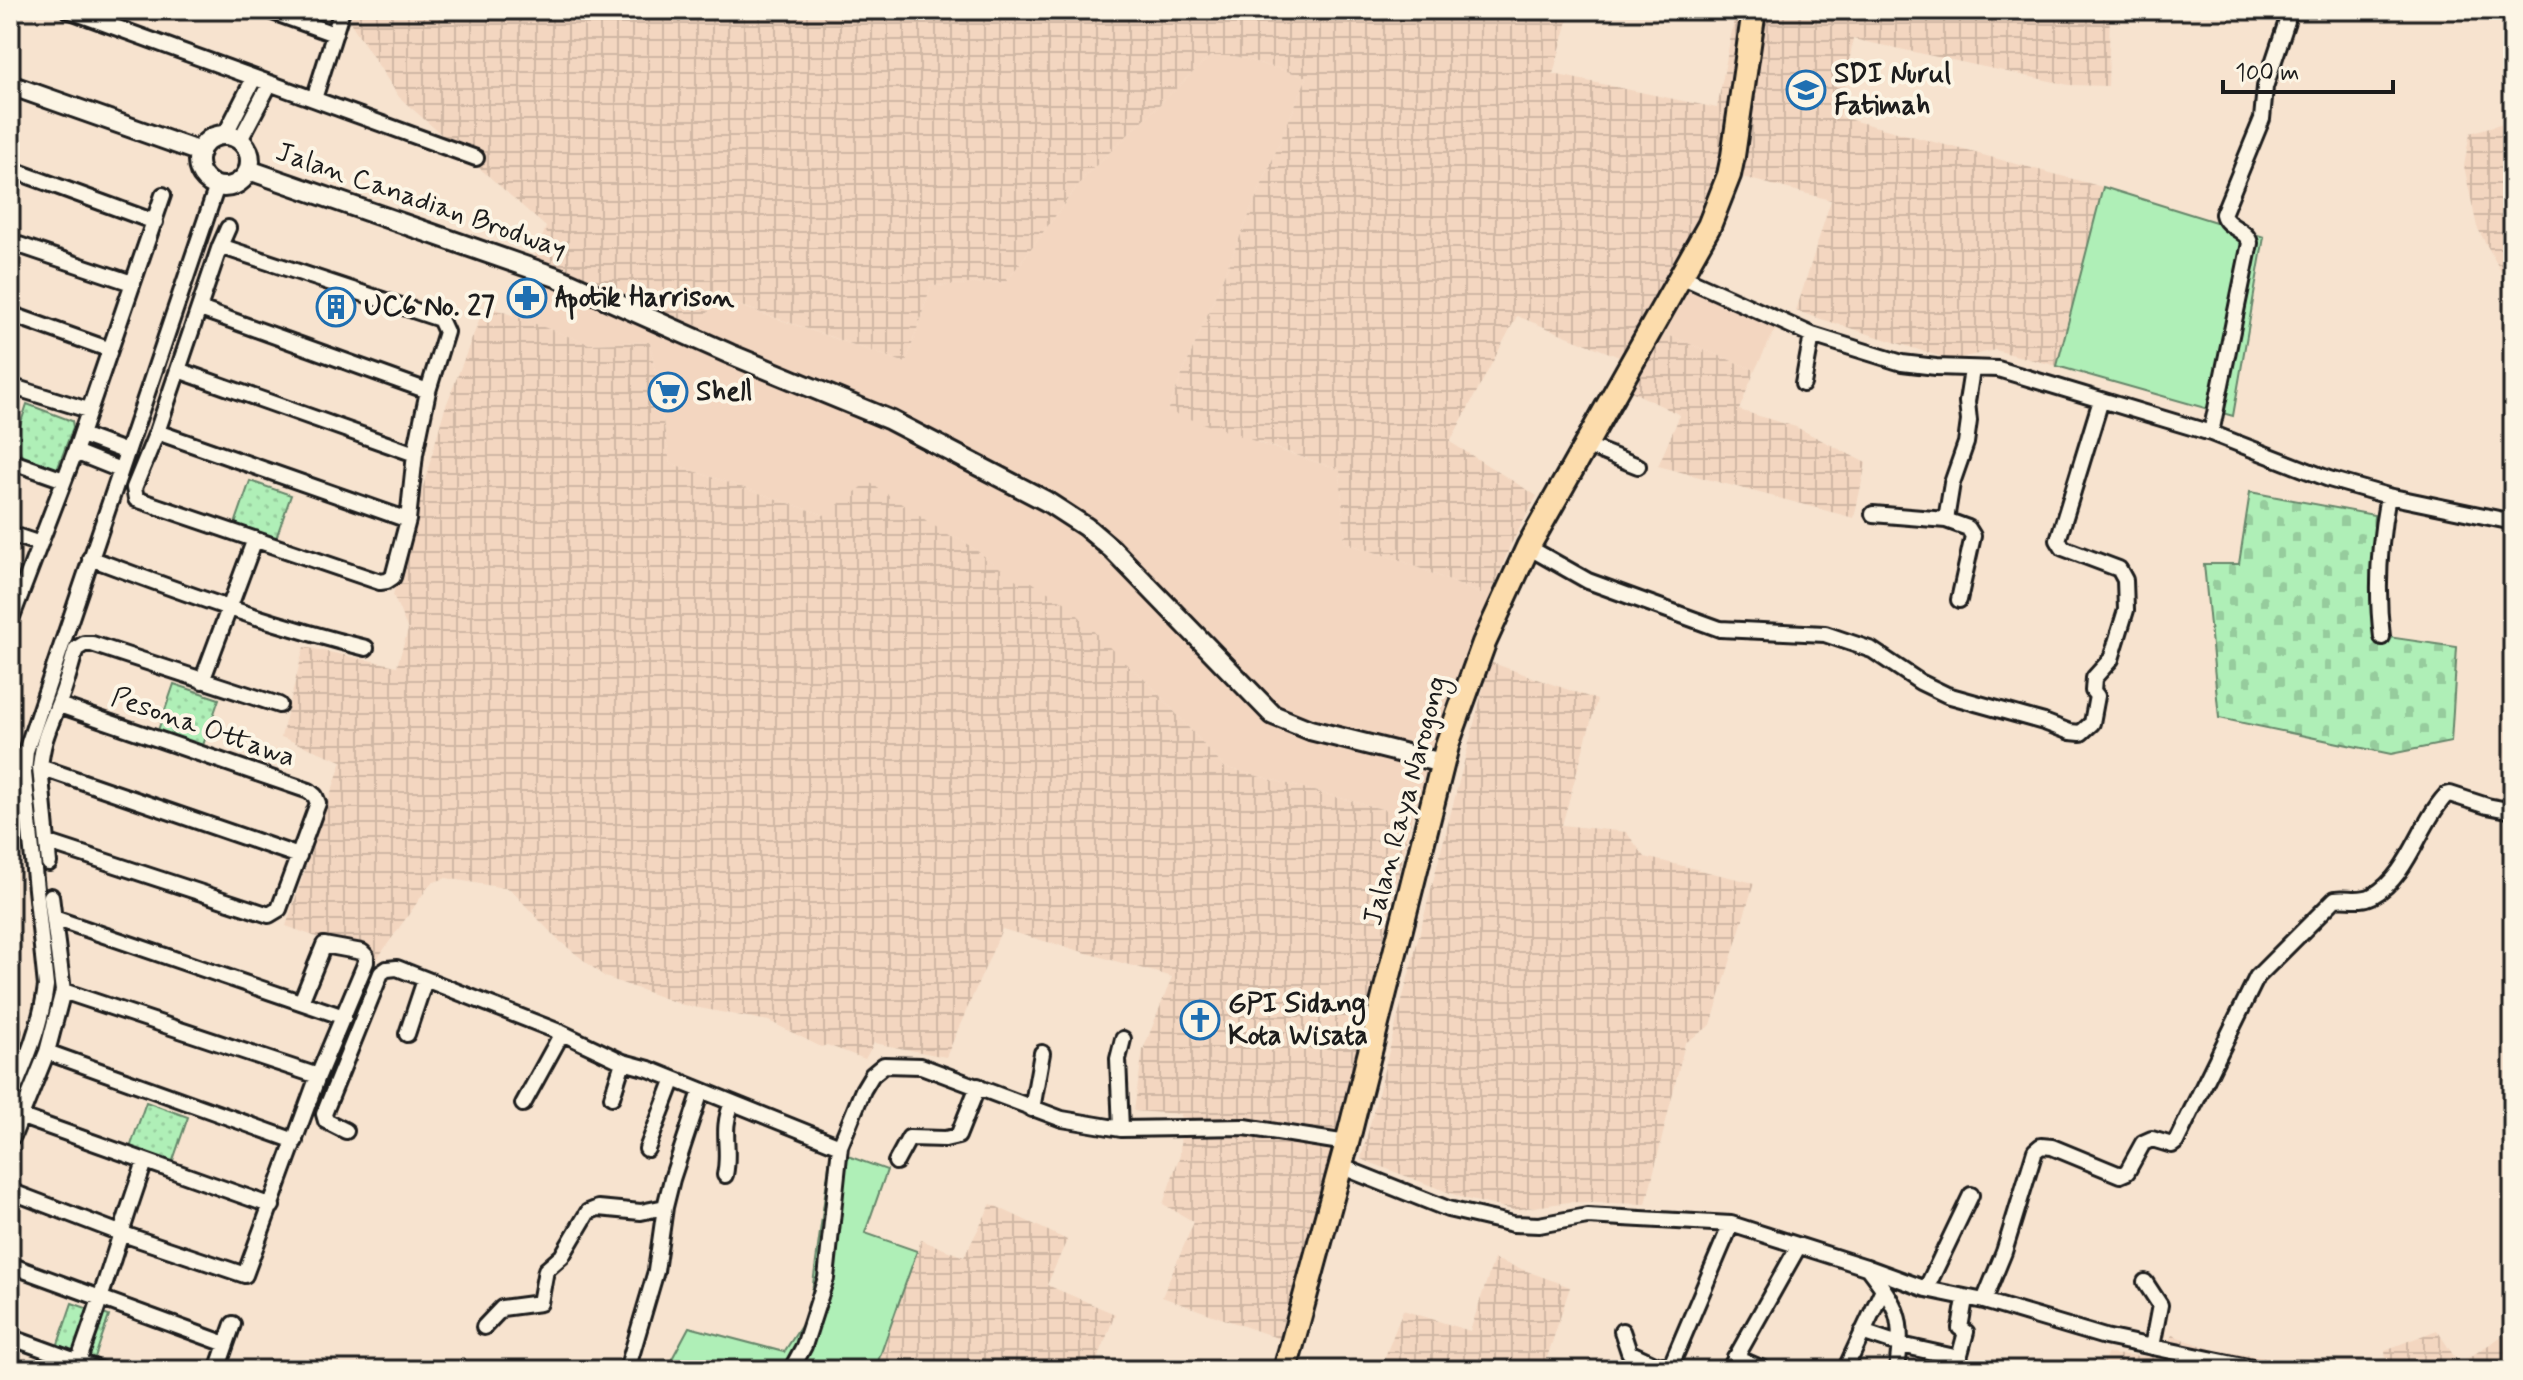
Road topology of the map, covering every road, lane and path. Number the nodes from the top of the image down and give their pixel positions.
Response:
1 (68, 10) edge
2 (267, 10) edge
3 (342, 10) edge
4 (1754, 10) edge
5 (2288, 10) edge
6 (334, 34) junction
7 (254, 78) junction
8 (270, 83) junction
9 (10, 85) edge
10 (314, 99) junction
11 (233, 137) junction
12 (200, 152) junction
13 (476, 158) dead end
14 (10, 169) edge
15 (249, 170) junction
16 (217, 186) junction
17 (163, 195) dead end
18 (155, 222) junction
19 (228, 228) dead end
20 (10, 242) edge
21 (220, 246) junction
22 (1681, 276) junction
23 (132, 283) junction
24 (200, 309) junction
25 (10, 314) edge
26 (1812, 335) junction
27 (108, 349) junction
28 (178, 370) junction
29 (1972, 370) junction
30 (1803, 384) dead end
31 (10, 386) edge
32 (428, 391) junction
33 (2101, 400) junction
34 (88, 410) junction
35 (157, 432) junction
36 (2211, 433) junction
37 (81, 435) junction
38 (1585, 445) junction
39 (75, 452) junction
40 (127, 452) junction
41 (415, 454) junction
42 (10, 461) edge
43 (1638, 466) dead end
44 (120, 470) junction
45 (64, 480) junction
46 (2388, 496) junction
47 (1873, 514) dead end
48 (408, 520) junction
49 (1946, 520) junction
50 (2513, 522) edge
51 (10, 534) edge
52 (255, 539) junction
53 (40, 544) junction
54 (1528, 547) junction
55 (90, 558) junction
56 (1959, 600) dead end
57 (13, 604) edge
58 (230, 610) junction
59 (10, 622) edge
60 (2382, 637) dead end
61 (366, 648) dead end
62 (202, 681) junction
63 (59, 705) junction
64 (279, 705) dead end
65 (1442, 763) junction
66 (40, 767) junction
67 (2513, 811) edge
68 (49, 843) junction
69 (299, 856) junction
70 (49, 863) dead end
71 (51, 896) dead end
72 (54, 918) junction
73 (425, 980) junction
74 (63, 991) junction
75 (301, 1002) junction
76 (344, 1017) junction
77 (562, 1033) junction
78 (407, 1034) dead end
79 (1123, 1039) dead end
80 (47, 1052) junction
81 (1042, 1053) dead end
82 (623, 1062) junction
83 (318, 1076) junction
84 (673, 1081) junction
85 (978, 1086) junction
86 (701, 1091) junction
87 (612, 1097) dead end
88 (10, 1098) edge
89 (732, 1103) junction
90 (523, 1104) dead end
91 (1032, 1109) junction
92 (22, 1117) junction
93 (1121, 1129) junction
94 (346, 1131) dead end
95 (13, 1136) dead end
96 (295, 1141) junction
97 (1347, 1143) junction
98 (840, 1146) junction
99 (647, 1149) dead end
100 (145, 1162) junction
101 (896, 1162) dead end
102 (1340, 1166) junction
103 (725, 1175) dead end
104 (10, 1191) edge
105 (1971, 1195) dead end
106 (272, 1206) junction
107 (665, 1207) junction
108 (1731, 1224) junction
109 (120, 1233) junction
110 (1798, 1247) junction
111 (10, 1265) edge
112 (1866, 1267) junction
113 (2145, 1282) dead end
114 (1883, 1289) junction
115 (1926, 1289) junction
116 (102, 1299) junction
117 (1965, 1299) junction
118 (1984, 1301) junction
119 (233, 1324) dead end
120 (484, 1327) dead end
121 (1622, 1331) dead end
122 (1862, 1332) junction
123 (10, 1337) edge
124 (226, 1344) junction
125 (1901, 1345) junction
126 (2152, 1347) junction
127 (78, 1362) junction
128 (1732, 1364) edge
129 (1658, 1368) edge
130 (101, 1370) edge
131 (217, 1370) edge
132 (627, 1370) edge
133 (791, 1370) edge
134 (1285, 1370) edge
135 (1765, 1370) edge
136 (1845, 1370) edge
137 (1897, 1370) edge
138 (2262, 1370) edge

1 - 7 street
2 - 6 street
3 - 6 street
4 - 22 main road, Jalan Raya Narogong
5 - 36 street
6 - 10 street
7 - 8 street
7 - 11 street
8 - 10 street
8 - 11 street
9 - 12 street
10 - 13 street
11 - 12 street
11 - 15 street
12 - 16 street
14 - 18 street
15 - 16 street
15 - 65 street, Jalan Canadian Brodway
16 - 40 street
17 - 18 street
18 - 23 street
19 - 21 street
20 - 23 street
21 - 24 street
21 - 32 street
22 - 26 street
22 - 38 main road, Jalan Raya Narogong
23 - 27 street
24 - 28 street
24 - 32 street
25 - 27 street
26 - 29 street
26 - 30 street
27 - 34 street
28 - 35 street
28 - 41 street
29 - 33 street
29 - 49 street
31 - 34 street
32 - 41 street
33 - 36 street
33 - 54 street
34 - 37 street
35 - 48 street
35 - 52 street
36 - 46 street
37 - 39 street
37 - 40 street
38 - 43 street
38 - 54 main road, Jalan Raya Narogong
39 - 44 street
39 - 45 street
40 - 44 street
41 - 48 street
42 - 45 street
44 - 55 street
45 - 53 street
46 - 50 street
46 - 60 street
47 - 49 street
48 - 52 street
49 - 56 street
51 - 53 street
52 - 58 street
53 - 57 street
54 - 65 main road, Jalan Raya Narogong
55 - 58 street
55 - 88 street
57 - 59 street
58 - 61 street
58 - 62 street
62 - 63 street
62 - 64 street
63 - 66 street
63 - 69 street, Pesona Ottawa
65 - 97 main road, Jalan Raya Narogong
66 - 68 street
66 - 69 street
67 - 118 street
68 - 69 street, Pesona Ottawa
68 - 70 street
71 - 72 street
72 - 74 street
72 - 75 street
73 - 77 street
73 - 78 street
73 - 94 street
74 - 80 street
74 - 83 street
75 - 76 street
75 - 76 street
76 - 83 street
77 - 82 street
77 - 90 street
79 - 93 street
80 - 92 street
80 - 96 street
81 - 91 street
82 - 84 street
82 - 87 street
83 - 96 street
84 - 86 street
84 - 99 street
85 - 91 street
85 - 98 street
85 - 101 street
86 - 89 street
86 - 107 street
89 - 98 street
89 - 103 street
91 - 93 street
92 - 95 street
92 - 100 street
93 - 97 street
96 - 106 street
97 - 102 main road, Jalan Raya Narogong
98 - 133 street
100 - 106 street
100 - 109 street
102 - 108 street
102 - 134 main road, Jalan Raya Narogong
104 - 109 street
105 - 115 street
106 - 109 street
107 - 120 street
107 - 132 street
108 - 110 street
108 - 129 street
109 - 116 street
110 - 112 street
110 - 128 street
111 - 116 street
112 - 114 street
112 - 115 street
113 - 126 street
114 - 122 street
114 - 125 street
115 - 117 street
116 - 124 street
116 - 127 street
117 - 118 street
117 - 125 street
118 - 126 street
119 - 124 street
121 - 129 street
122 - 125 street
122 - 136 street
123 - 127 street
124 - 131 street
125 - 137 street
126 - 138 street
127 - 130 street
128 - 135 street

